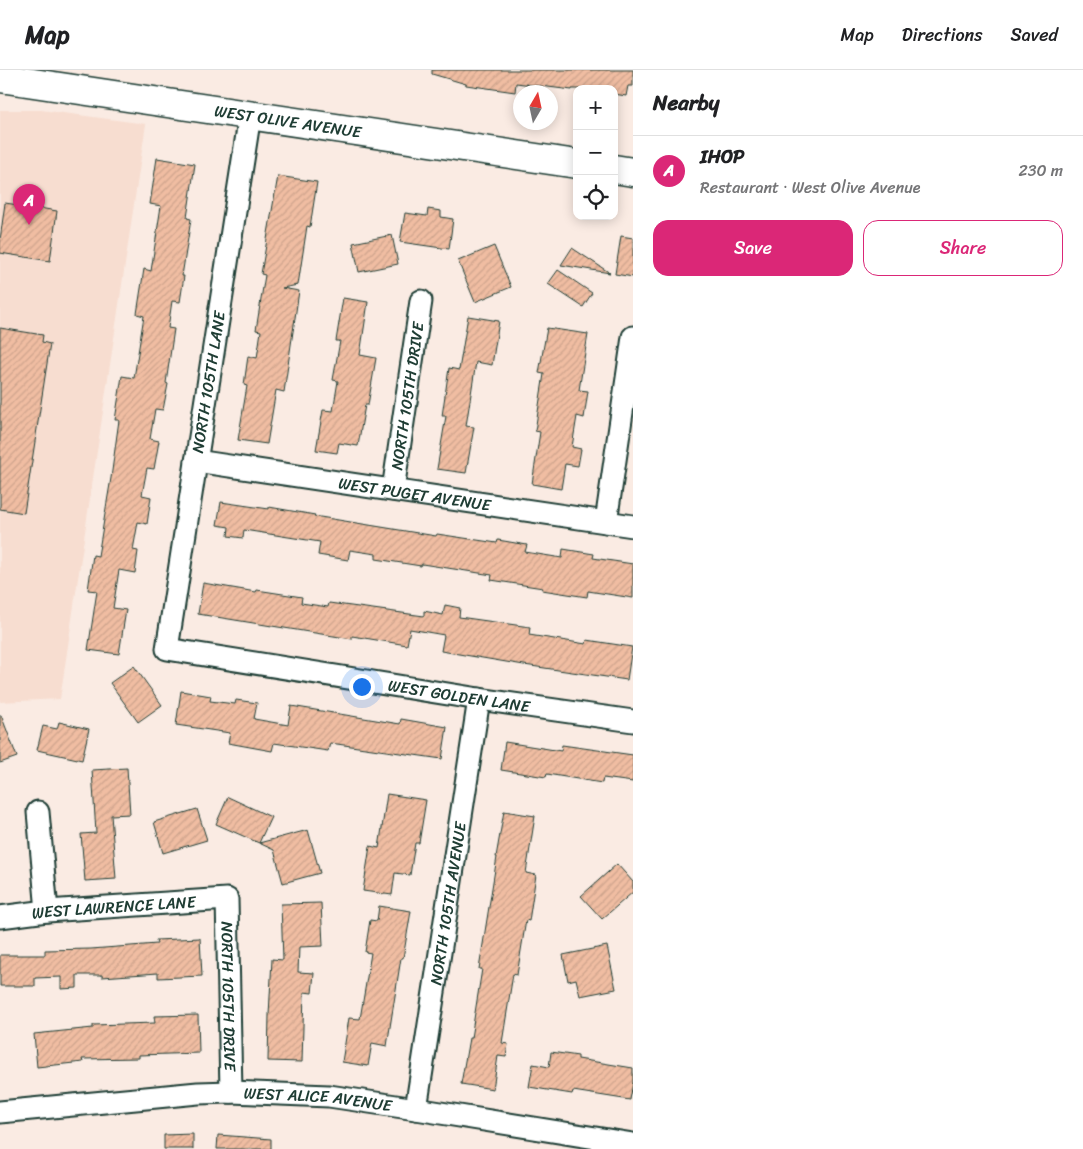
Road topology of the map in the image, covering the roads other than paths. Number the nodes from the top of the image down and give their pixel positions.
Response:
1 (0, 78) edge
2 (250, 115) junction
3 (573, 163) edge
4 (618, 170) edge
5 (633, 172) edge
6 (421, 301) dead end
7 (633, 337) edge
8 (196, 460) junction
9 (393, 490) junction
10 (606, 522) junction
11 (633, 526) edge
12 (167, 649) joint
13 (479, 699) junction
14 (633, 721) edge
15 (38, 812) dead end
16 (227, 899) joint
17 (47, 912) junction
18 (0, 917) edge
19 (231, 1092) junction
20 (416, 1109) junction
21 (0, 1112) edge
22 (633, 1144) edge

1 - 2 main road, WEST OLIVE AVENUE
2 - 3 main road, WEST OLIVE AVENUE
2 - 8 street, NORTH 105TH LANE
4 - 5 main road
6 - 9 street, NORTH 105TH DRIVE
7 - 10 street
8 - 9 street, WEST PUGET AVENUE
8 - 12 street, NORTH 105TH LANE
9 - 10 street, WEST PUGET AVENUE
10 - 11 street, WEST PUGET AVENUE
12 - 13 street, WEST GOLDEN LANE
13 - 14 street, WEST GOLDEN LANE
13 - 20 street, NORTH 105TH AVENUE
15 - 17 street
16 - 17 street, WEST LAWRENCE LANE
16 - 19 street, NORTH 105TH DRIVE
17 - 18 street, WEST LAWRENCE LANE
19 - 20 street, WEST ALICE AVENUE
19 - 21 street, WEST ALICE AVENUE
20 - 22 street, WEST ALICE AVENUE

